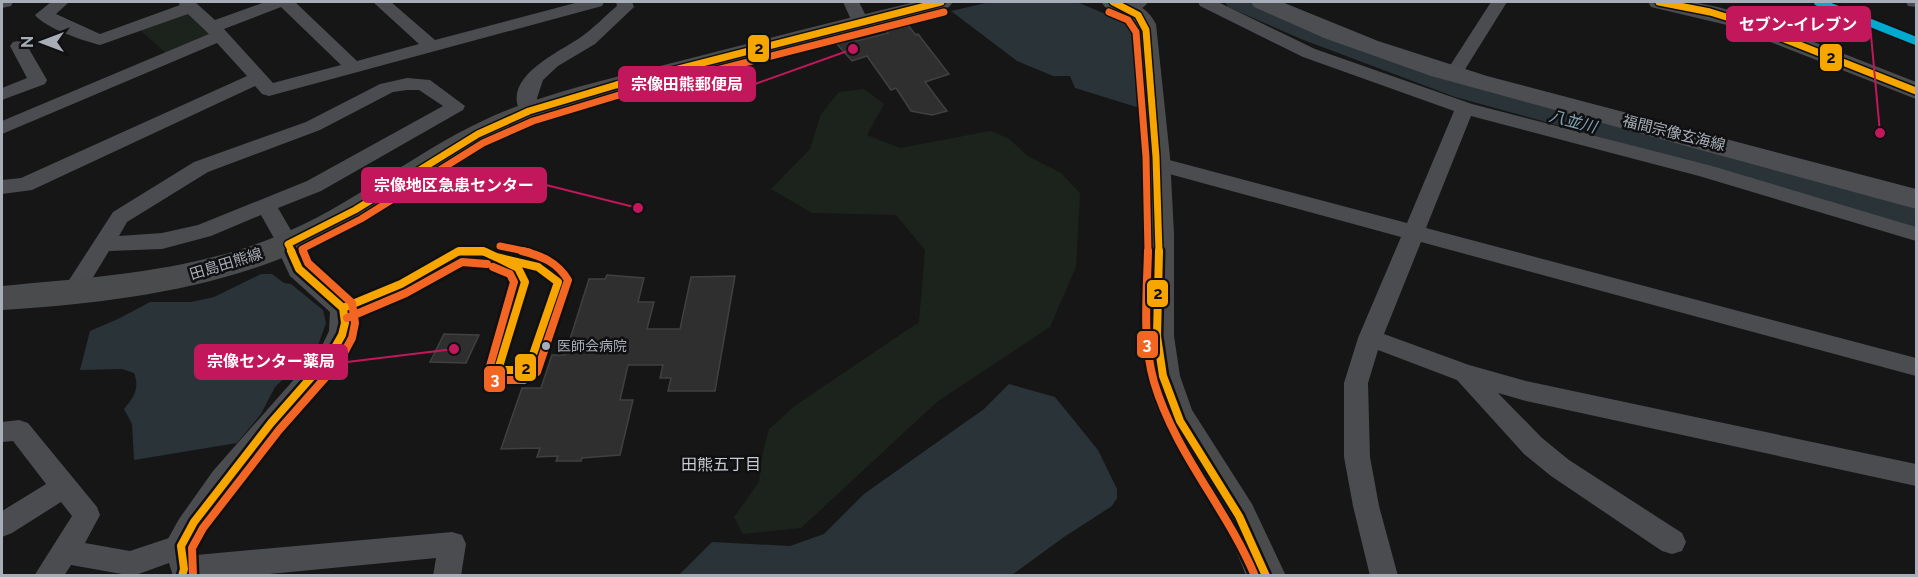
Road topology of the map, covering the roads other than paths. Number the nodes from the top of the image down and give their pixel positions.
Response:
1 (61, 2) edge
2 (279, 2) edge
3 (286, 2) edge
4 (381, 2) edge
5 (596, 2) edge
6 (624, 2) edge
7 (941, 2) edge
8 (1206, 2) edge
9 (1263, 2) edge
10 (1499, 2) edge
11 (1659, 2) edge
12 (188, 4) edge
13 (1128, 4) edge
14 (1685, 4) edge
15 (856, 12) edge
16 (215, 31) junction
17 (19, 46) dead end
18 (432, 46) junction
19 (353, 67) junction
20 (1453, 75) junction
21 (256, 78) junction
22 (1917, 91) edge
23 (2, 94) edge
24 (1465, 108) junction
25 (529, 111) junction
26 (2, 128) edge
27 (1158, 164) junction
28 (2, 187) edge
29 (1917, 199) edge
30 (266, 205) junction
31 (1413, 232) junction
32 (1913, 238) edge
33 (102, 244) junction
34 (288, 244) junction
35 (73, 291) junction
36 (2, 298) edge
37 (1370, 338) junction
38 (1917, 367) edge
39 (1465, 373) junction
40 (2, 432) edge
41 (1917, 475) edge
42 (65, 486) junction
43 (2, 525) edge
44 (1672, 542) dead end
45 (64, 551) junction
46 (182, 564) edge
47 (48, 576) edge
48 (447, 576) edge
49 (1266, 576) edge
50 (1384, 576) edge

1 - 12 street
2 - 16 street
3 - 19 street
4 - 18 street
5 - 18 street
6 - 25 street
7 - 15 main road, 田島田熊線
8 - 24 street
9 - 20 main road, 福間宗像玄海線
10 - 20 street
11 - 14 main road
12 - 16 street
13 - 27 main road
14 - 22 main road
15 - 25 main road, 田島田熊線
16 - 21 street
16 - 26 street
17 - 23 street
18 - 19 street
19 - 21 street
20 - 29 main road, 福間宗像玄海線
21 - 28 street
24 - 31 street
24 - 32 street
25 - 34 main road, 田島田熊線
27 - 31 street
27 - 49 main road
30 - 33 street
30 - 33 street
30 - 34 street
31 - 37 street
31 - 38 street
33 - 35 street
34 - 35 main road, 田島田熊線
34 - 46 street
35 - 36 main road, 田島田熊線
37 - 39 street
37 - 50 street
39 - 41 street
39 - 44 street
40 - 42 street
42 - 43 street
42 - 45 street
45 - 46 street
45 - 47 street
46 - 48 street

